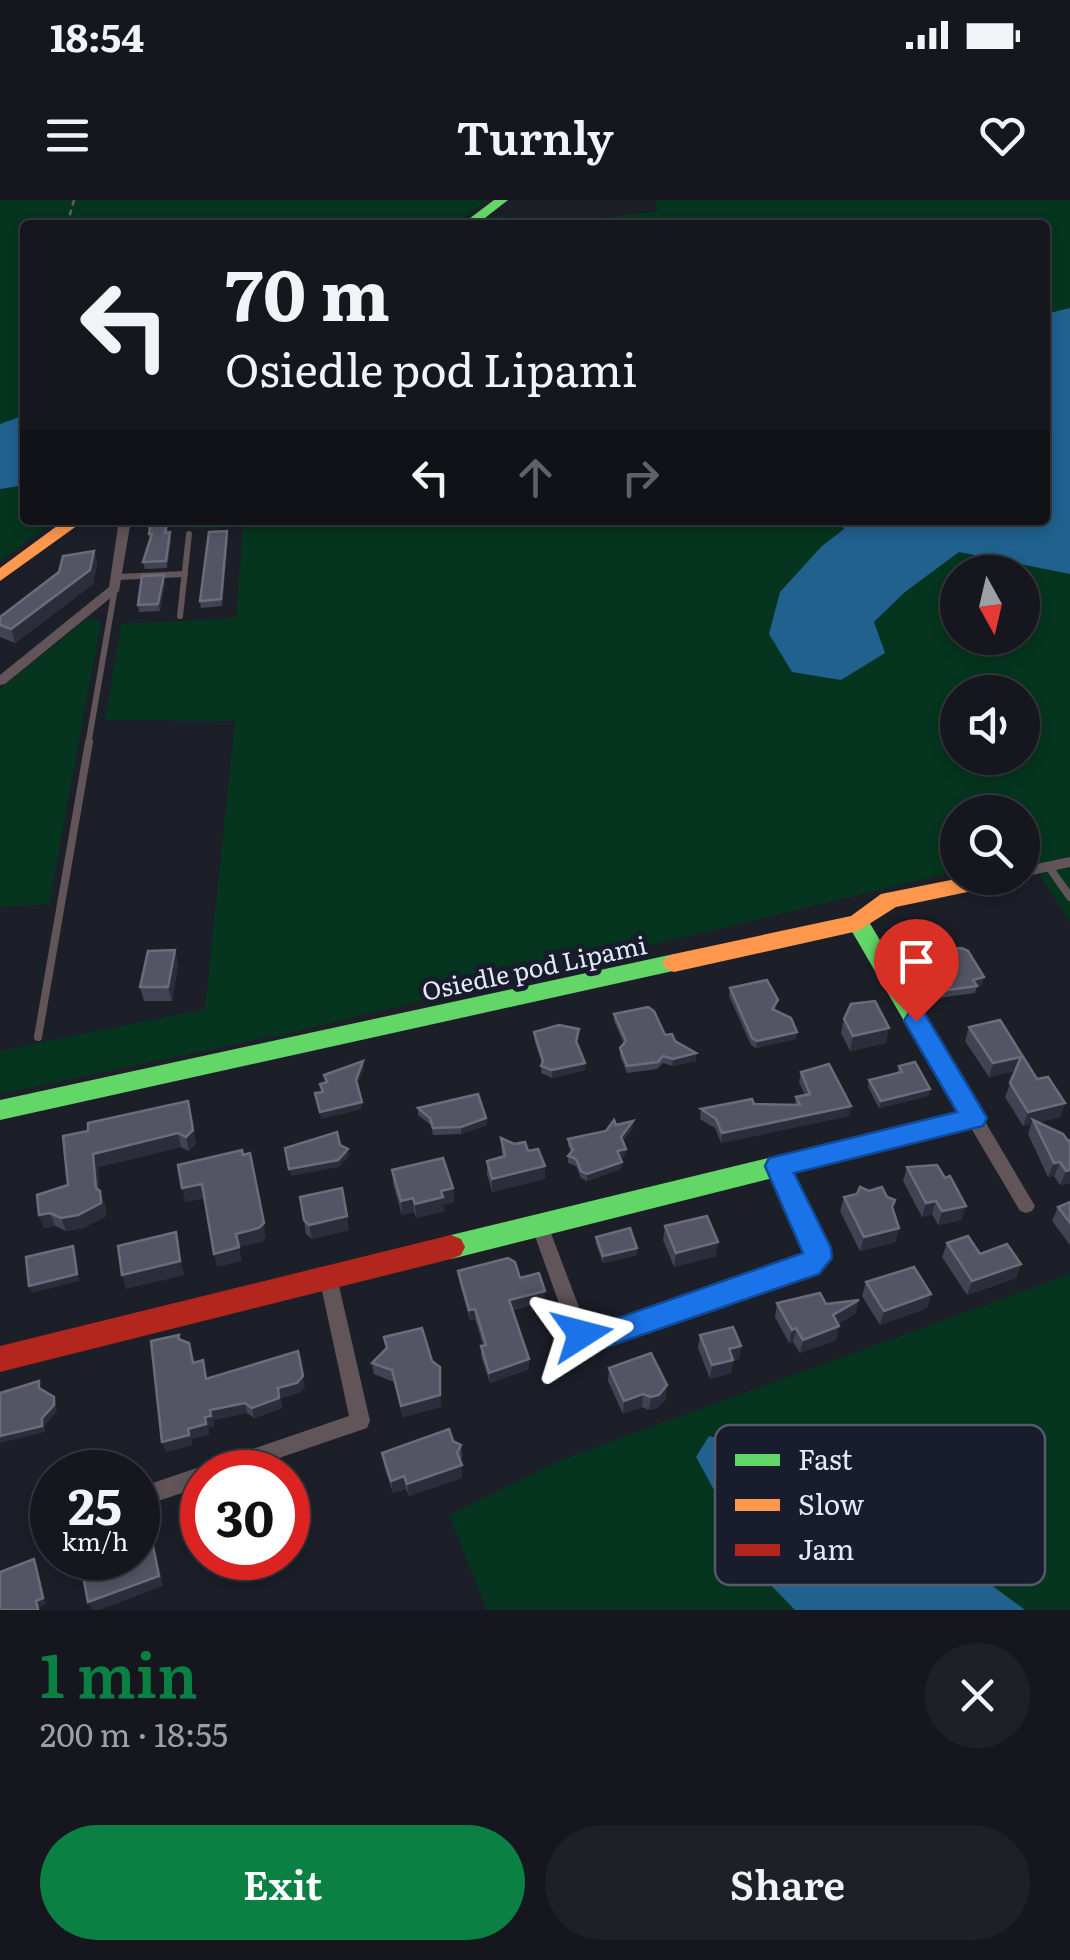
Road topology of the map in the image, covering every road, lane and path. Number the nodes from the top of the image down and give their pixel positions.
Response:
1 (502, 200) edge
2 (475, 220) edge
3 (69, 525) edge
4 (124, 525) edge
5 (189, 534) dead end
6 (185, 574) junction
7 (0, 576) edge
8 (116, 582) junction
9 (180, 616) dead end
10 (0, 681) edge
11 (1070, 862) edge
12 (1049, 866) junction
13 (1040, 868) edge
14 (940, 889) edge
15 (1070, 897) edge
16 (858, 923) junction
17 (38, 1037) dead end
18 (0, 1110) edge
19 (974, 1118) junction
20 (778, 1166) junction
21 (1026, 1206) dead end
22 (540, 1224) junction
23 (328, 1277) junction
24 (0, 1359) edge
25 (276, 1450) edge

1 - 2 street
3 - 7 street
4 - 8 street
5 - 6 lane
6 - 8 lane
6 - 9 lane
8 - 10 street
8 - 17 lane
11 - 12 street
12 - 13 street
12 - 15 lane
14 - 16 street, Osiedle pod Lipami
16 - 18 street, Osiedle pod Lipami
16 - 19 street
19 - 20 street
19 - 21 street
20 - 22 street
20 - 22 street
22 - 23 street
23 - 24 street
23 - 25 street

